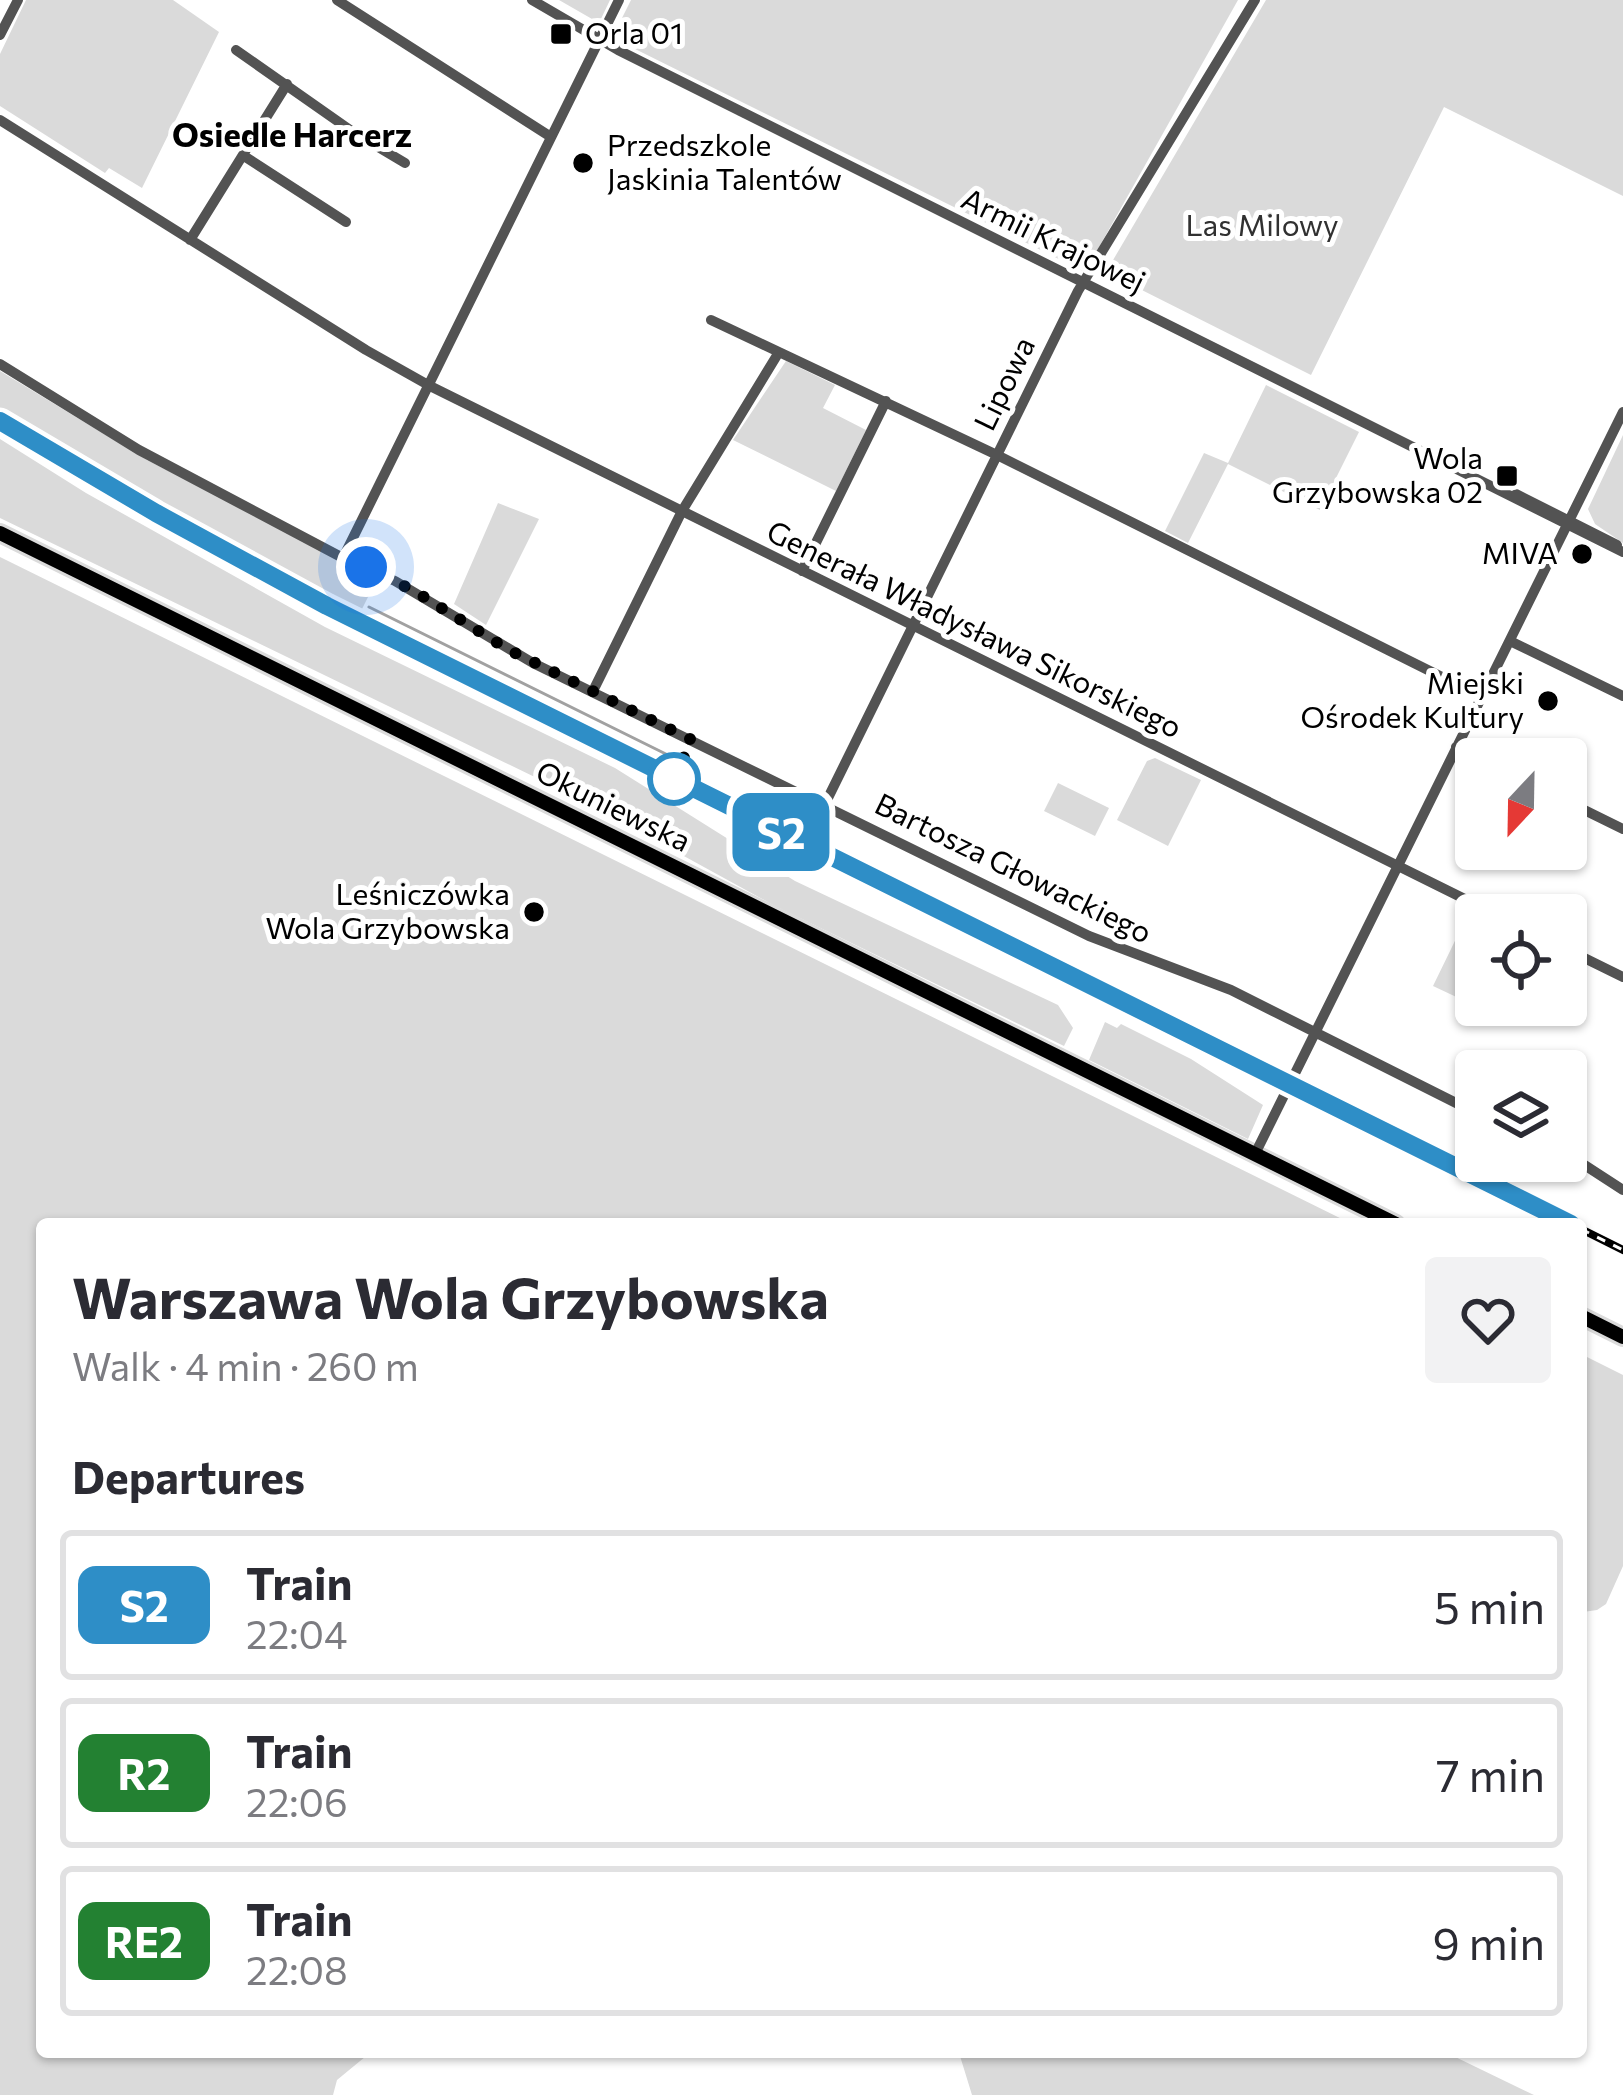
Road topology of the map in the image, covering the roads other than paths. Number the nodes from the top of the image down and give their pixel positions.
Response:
1 (18, 0) edge
2 (337, 0) edge
3 (532, 0) edge
4 (619, 0) edge
5 (1255, 0) edge
6 (0, 35) edge
7 (600, 40) junction
8 (236, 50) dead end
9 (287, 84) junction
10 (0, 121) edge
11 (550, 137) junction
12 (244, 156) junction
13 (405, 163) dead end
14 (346, 222) dead end
15 (190, 240) junction
16 (1084, 282) junction
17 (711, 320) dead end
18 (778, 352) junction
19 (0, 364) edge
20 (430, 386) junction
21 (886, 401) junction
22 (1623, 412) edge
23 (997, 455) junction
24 (682, 511) junction
25 (1569, 522) junction
26 (0, 532) edge
27 (1623, 550) edge
28 (343, 558) junction
29 (802, 571) junction
30 (912, 628) junction
31 (1510, 641) junction
32 (593, 691) junction
33 (1623, 696) edge
34 (1482, 697) junction
35 (1461, 738) edge
36 (1455, 749) edge
37 (825, 804) junction
38 (1587, 812) edge
39 (1623, 830) edge
40 (1398, 866) junction
41 (1455, 894) edge
42 (1587, 959) edge
43 (1623, 977) edge
44 (1316, 1032) junction
45 (1455, 1102) edge
46 (1255, 1154) junction
47 (1587, 1167) edge
48 (1623, 1190) edge
49 (1384, 1218) edge
50 (1587, 1319) edge
51 (1623, 1337) edge

1 - 6 street
2 - 11 street
3 - 7 street, Armii Krajowej
4 - 7 street
5 - 16 street, Lipowa
7 - 11 street
7 - 16 street, Armii Krajowej
8 - 9 street
9 - 12 street
9 - 13 street
10 - 15 street, Generała Władysława Sikorskiego
11 - 20 street
12 - 14 street
12 - 15 street
15 - 20 street, Generała Władysława Sikorskiego
16 - 23 street, Lipowa
16 - 25 street, Armii Krajowej
17 - 18 street
18 - 21 street
18 - 24 street
19 - 28 street, Bartosza Głowackiego
20 - 24 street, Generała Władysława Sikorskiego
20 - 28 street
21 - 23 street
21 - 29 street
22 - 25 street
23 - 30 street, Lipowa
23 - 34 street
24 - 29 street, Generała Władysława Sikorskiego
24 - 32 street
25 - 27 street, Armii Krajowej
25 - 31 street
26 - 46 main road, Okuniewska
28 - 32 street, Bartosza Głowackiego
29 - 30 street, Generała Władysława Sikorskiego
30 - 37 street, Lipowa
30 - 40 street, Generała Władysława Sikorskiego
31 - 33 street
31 - 34 street
32 - 37 street, Bartosza Głowackiego
34 - 35 street
36 - 40 street
37 - 44 street, Bartosza Głowackiego
38 - 39 street
40 - 41 street, Generała Władysława Sikorskiego
40 - 44 street
42 - 43 street
44 - 45 street, Bartosza Głowackiego
44 - 46 street
46 - 49 main road, Okuniewska
47 - 48 street
50 - 51 main road

